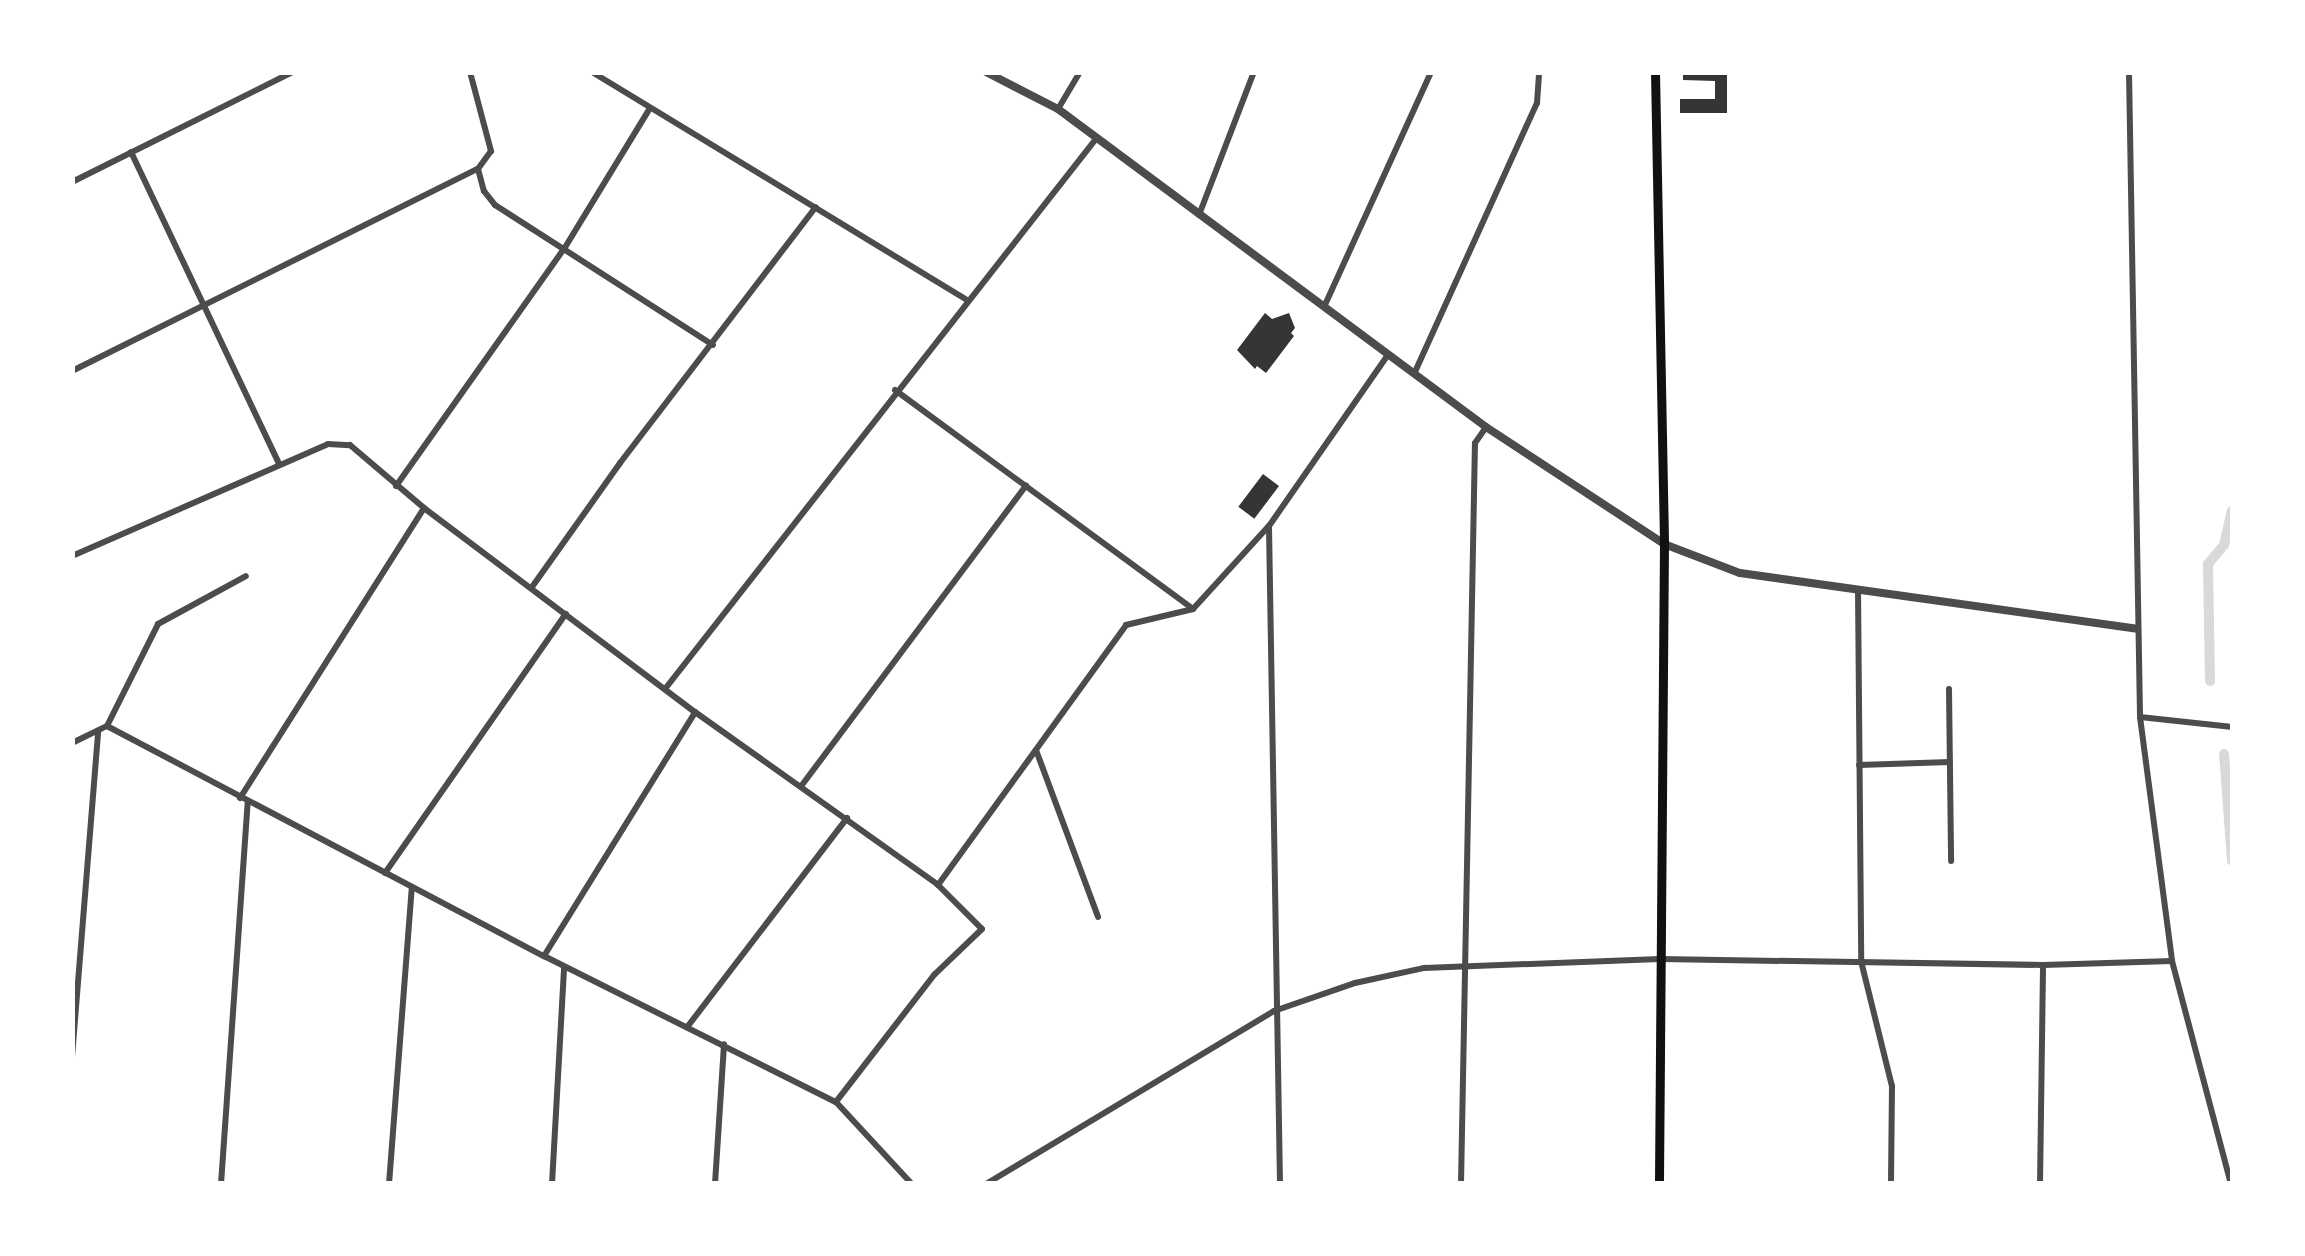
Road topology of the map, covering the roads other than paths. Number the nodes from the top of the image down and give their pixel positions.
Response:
1 (293, 72) edge
2 (470, 72) edge
3 (592, 72) edge
4 (986, 72) edge
5 (1080, 72) edge
6 (1254, 72) edge
7 (1431, 72) edge
8 (1538, 72) edge
9 (1655, 72) edge
10 (2129, 72) edge
11 (650, 108) junction
12 (1058, 110) junction
13 (1095, 140) junction
14 (131, 152) junction
15 (478, 169) junction
16 (72, 182) edge
17 (816, 207) junction
18 (1198, 216) junction
19 (564, 249) junction
20 (966, 299) junction
21 (205, 307) junction
22 (1323, 308) junction
23 (713, 345) junction
24 (1387, 356) junction
25 (72, 371) edge
26 (1414, 375) junction
27 (895, 390) junction
28 (1486, 427) junction
29 (279, 464) junction
30 (396, 486) junction
31 (1026, 486) junction
32 (424, 508) junction
33 (1269, 526) junction
34 (1664, 544) junction
35 (72, 556) edge
36 (246, 576) dead end
37 (532, 587) junction
38 (1858, 589) junction
39 (1193, 609) junction
40 (566, 614) junction
41 (2136, 628) junction
42 (665, 689) junction
43 (1949, 689) dead end
44 (695, 712) junction
45 (2140, 717) junction
46 (107, 726) junction
47 (2232, 727) edge
48 (98, 732) junction
49 (72, 744) edge
50 (1036, 749) junction
51 (1950, 762) junction
52 (1859, 765) junction
53 (802, 785) junction
54 (244, 800) junction
55 (847, 818) junction
56 (1950, 861) dead end
57 (385, 873) junction
58 (938, 884) junction
59 (412, 888) junction
60 (1098, 917) dead end
61 (544, 956) junction
62 (1660, 959) junction
63 (1861, 961) junction
64 (2172, 961) junction
65 (1465, 964) junction
66 (2043, 965) junction
67 (564, 967) junction
68 (1274, 1011) junction
69 (688, 1026) junction
70 (724, 1044) junction
71 (72, 1057) edge
72 (836, 1102) junction
73 (988, 1183) edge
74 (221, 1184) edge
75 (388, 1184) edge
76 (552, 1184) edge
77 (715, 1184) edge
78 (912, 1184) edge
79 (1280, 1184) edge
80 (1462, 1184) edge
81 (1659, 1184) edge
82 (1891, 1184) edge
83 (2040, 1184) edge
84 (2231, 1184) edge

1 - 14 street
2 - 15 street
3 - 11 street
4 - 12 street
5 - 12 street
6 - 18 street
7 - 22 street
8 - 26 street
9 - 34 main road
10 - 41 street
11 - 17 street
11 - 19 street
12 - 13 street
13 - 18 street
13 - 20 street
14 - 16 street
14 - 21 street
15 - 19 street
15 - 21 street
17 - 20 street
17 - 23 street
18 - 22 street
19 - 23 street
19 - 30 street
20 - 27 street
21 - 25 street
21 - 29 street
22 - 24 street
23 - 37 street
24 - 26 street
24 - 33 street
26 - 28 street
27 - 31 street
27 - 42 street
28 - 34 street
28 - 65 street
29 - 30 street
29 - 35 street
30 - 32 street
31 - 39 street
31 - 53 street
32 - 37 street
32 - 54 street
33 - 39 street
33 - 68 street
34 - 38 street
34 - 62 main road
36 - 46 street
37 - 40 street
38 - 41 street
38 - 52 street
39 - 50 street
40 - 42 street
40 - 57 street
41 - 45 street
42 - 44 street
43 - 51 street
44 - 53 street
44 - 61 street
45 - 47 street
45 - 64 street
46 - 48 street
46 - 54 street
48 - 49 street
48 - 71 street
50 - 58 street
50 - 60 street
51 - 52 street
51 - 56 street
52 - 63 street
53 - 55 street
54 - 57 street
54 - 74 street
55 - 58 street
55 - 69 street
57 - 59 street
58 - 72 street
59 - 61 street
59 - 75 street
61 - 67 street
62 - 63 street
62 - 65 street
62 - 81 main road
63 - 66 street
63 - 82 street
64 - 66 street
64 - 84 street
65 - 68 street
65 - 80 street
66 - 83 street
67 - 69 street
67 - 76 street
68 - 73 street
68 - 79 street
69 - 70 street
70 - 72 street
70 - 77 street
72 - 78 street

